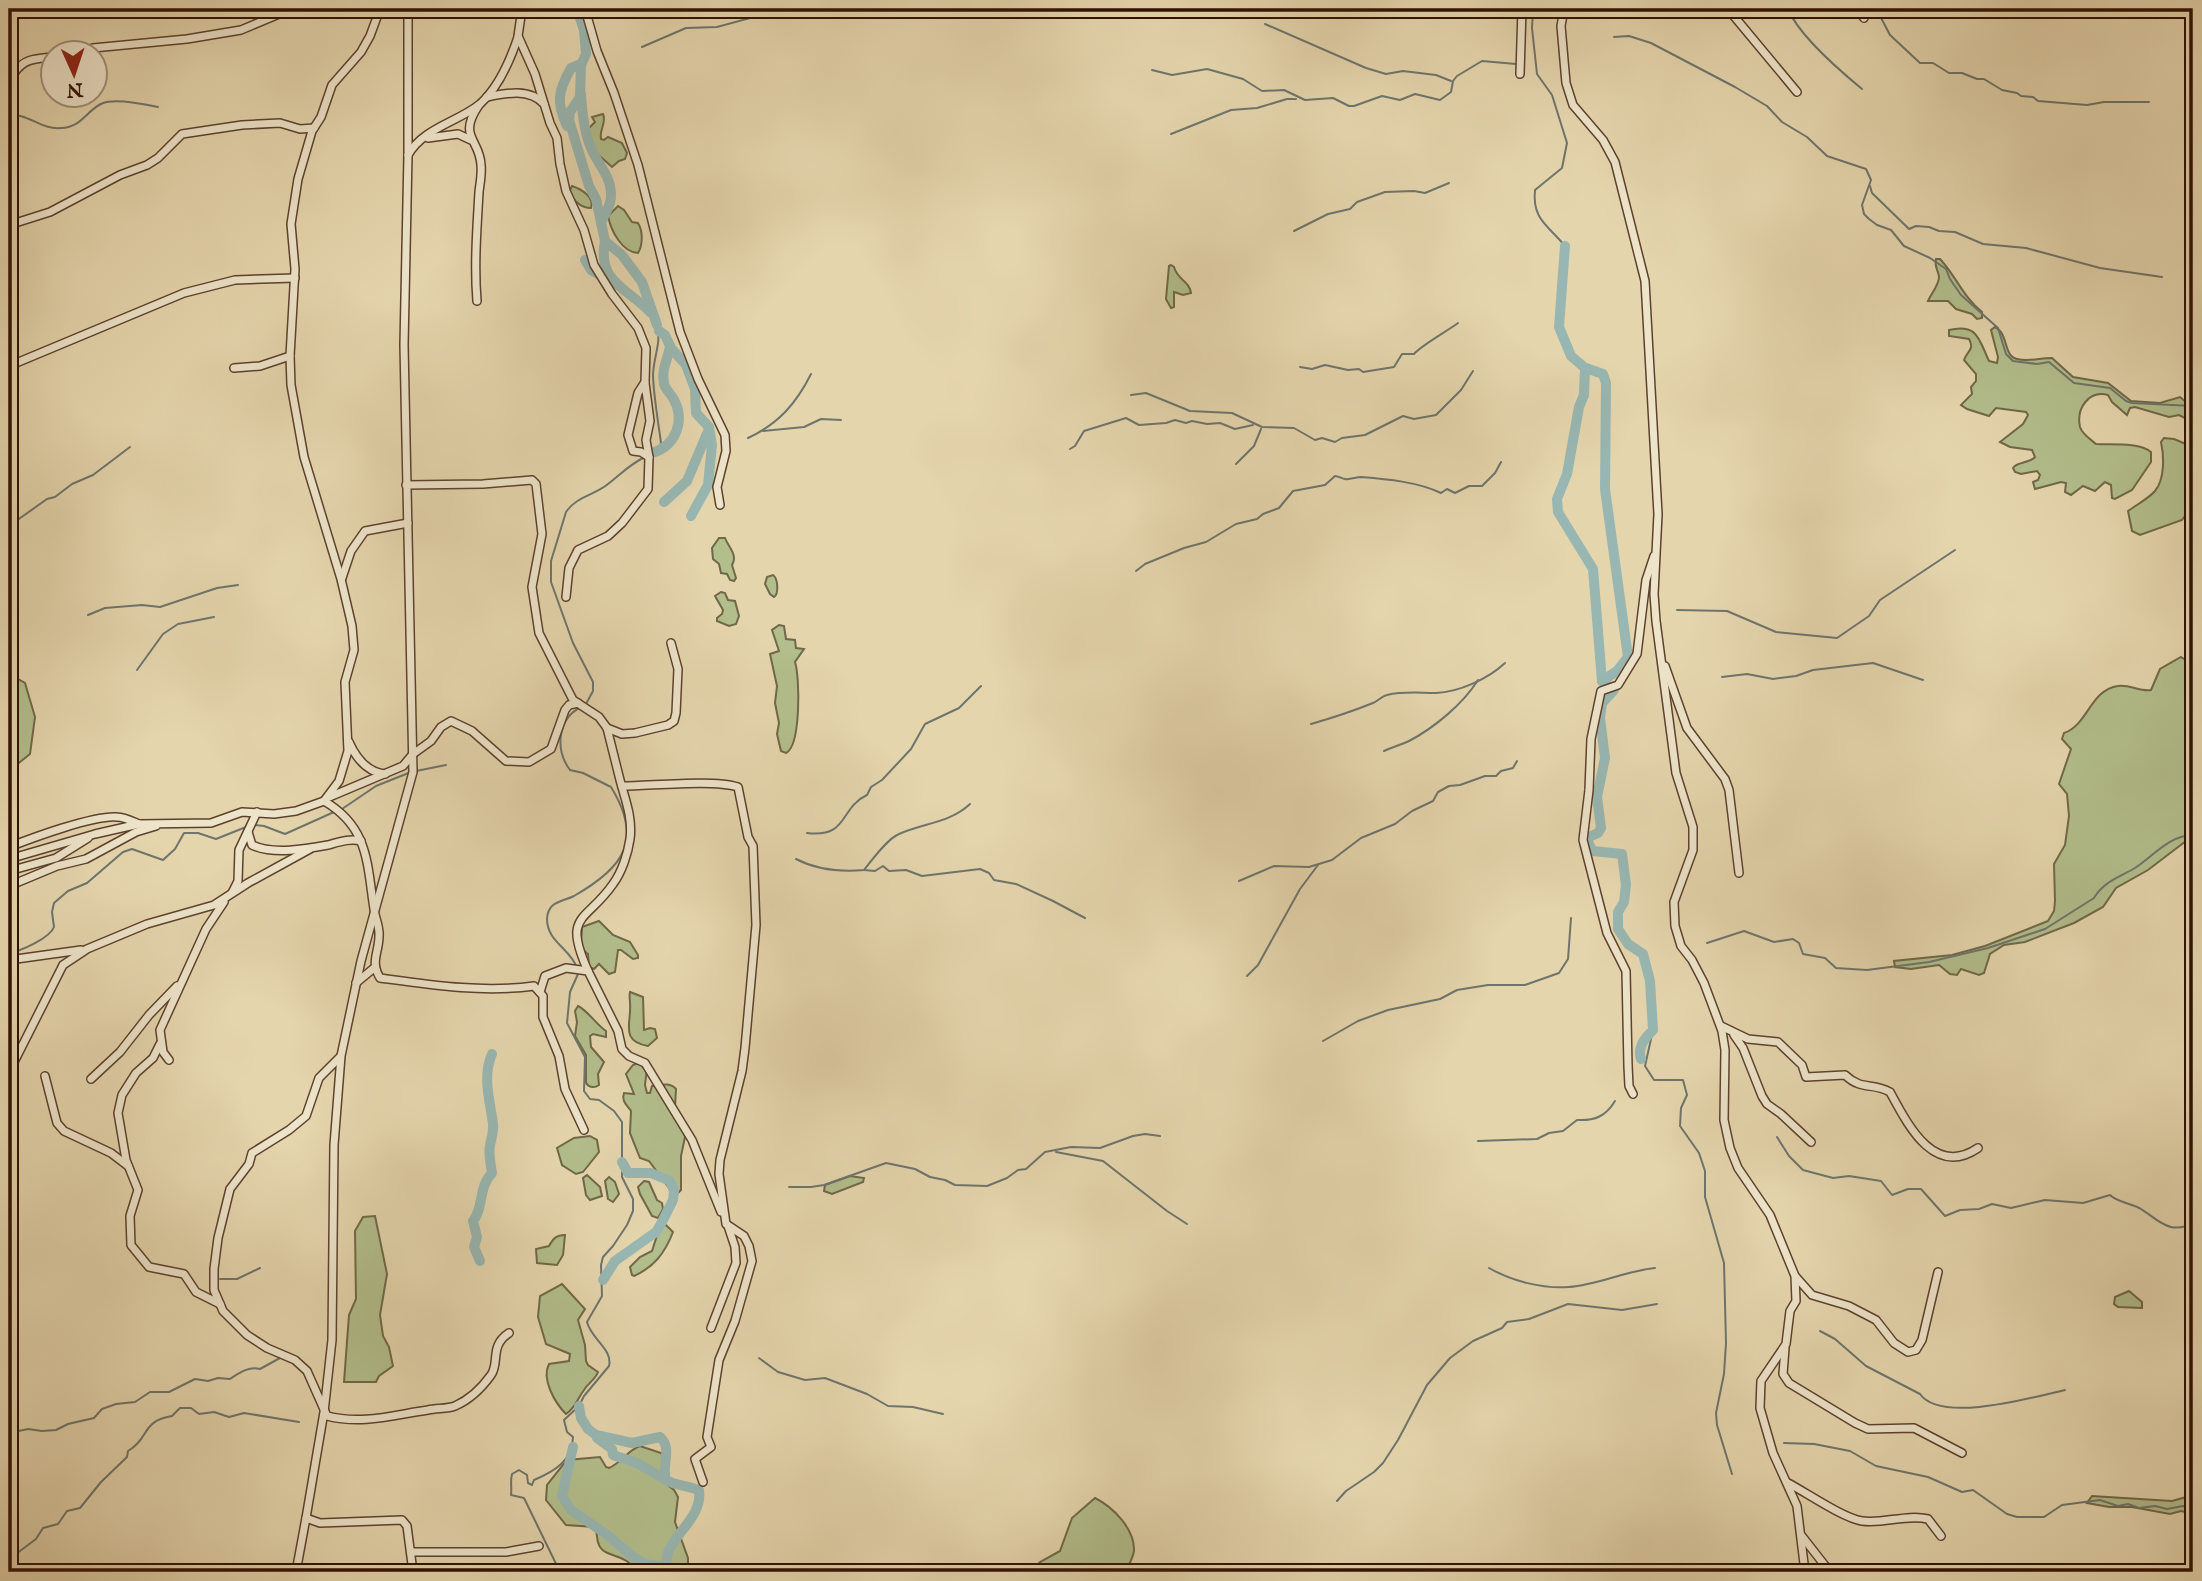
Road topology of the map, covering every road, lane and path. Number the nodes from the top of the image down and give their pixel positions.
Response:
1 (183, 9) edge
2 (292, 9) edge
3 (380, 9) edge
4 (408, 9) edge
5 (522, 9) edge
6 (585, 9) edge
7 (1522, 9) edge
8 (1564, 9) edge
9 (1728, 9) edge
10 (1857, 9) edge
11 (281, 14) junction
12 (1864, 18) dead end
13 (519, 36) junction
14 (108, 47) edge
15 (38, 58) edge
16 (15, 72) dead end
17 (1520, 74) dead end
18 (1797, 92) dead end
19 (486, 97) junction
20 (479, 104) junction
21 (545, 104) junction
22 (314, 128) junction
23 (421, 140) junction
24 (471, 141) junction
25 (408, 155) junction
26 (9, 225) edge
27 (295, 278) junction
28 (477, 301) dead end
29 (290, 356) junction
30 (9, 366) edge
31 (234, 368) dead end
32 (645, 382) junction
33 (649, 457) junction
34 (406, 485) junction
35 (720, 505) dead end
36 (408, 523) junction
37 (1659, 542) junction
38 (341, 579) junction
39 (566, 597) dead end
40 (671, 643) dead end
41 (1659, 652) junction
42 (578, 703) junction
43 (607, 728) junction
44 (348, 738) junction
45 (413, 754) junction
46 (385, 774) junction
47 (622, 786) junction
48 (326, 800) junction
49 (257, 812) junction
50 (139, 824) junction
51 (163, 824) junction
52 (248, 831) junction
53 (95, 834) junction
54 (361, 841) junction
55 (9, 846) edge
56 (310, 849) junction
57 (9, 859) edge
58 (9, 871) edge
59 (1739, 873) dead end
60 (9, 886) edge
61 (232, 894) junction
62 (374, 910) junction
63 (87, 949) junction
64 (9, 960) edge
65 (374, 968) junction
66 (588, 971) junction
67 (183, 980) junction
68 (355, 984) junction
69 (540, 992) junction
70 (1721, 1026) junction
71 (1733, 1034) junction
72 (160, 1044) junction
73 (341, 1056) junction
74 (169, 1060) dead end
75 (9, 1072) edge
76 (45, 1076) dead end
77 (91, 1080) dead end
78 (1633, 1094) dead end
79 (584, 1130) dead end
80 (1811, 1142) dead end
81 (1979, 1148) dead end
82 (128, 1167) junction
83 (727, 1225) junction
84 (1938, 1272) dead end
85 (1795, 1276) junction
86 (220, 1304) junction
87 (711, 1328) dead end
88 (509, 1333) dead end
89 (1786, 1344) junction
90 (324, 1412) junction
91 (1962, 1453) dead end
92 (703, 1482) dead end
93 (1788, 1483) junction
94 (306, 1518) junction
95 (1801, 1534) junction
96 (1941, 1536) dead end
97 (539, 1546) dead end
98 (412, 1552) junction
99 (296, 1572) edge
100 (413, 1572) edge
101 (1805, 1572) edge
102 (1830, 1572) edge

1 - 11 street
2 - 11 street
3 - 22 street
4 - 25 street
5 - 13 street
6 - 35 street
7 - 17 street
8 - 37 street
9 - 18 street
10 - 12 street
11 - 14 street
13 - 19 street
13 - 21 street
15 - 16 street
19 - 20 street
19 - 21 street
20 - 23 street
20 - 24 street
21 - 32 street
22 - 26 street
22 - 27 street
23 - 24 street
23 - 25 street
24 - 28 street
25 - 34 street
27 - 29 street
27 - 30 street
29 - 31 street
29 - 38 street
32 - 33 street
32 - 33 street
33 - 39 street
34 - 36 street
34 - 42 street
36 - 38 street
36 - 45 street
37 - 41 street
37 - 78 street
38 - 44 street
40 - 43 street
41 - 59 street
41 - 70 street
42 - 43 street
42 - 45 street
43 - 47 street
44 - 46 street
44 - 48 street
45 - 46 street
45 - 62 street
46 - 48 street
47 - 66 street
47 - 83 street
48 - 49 street
48 - 54 street
49 - 51 street
49 - 52 street
50 - 51 street
50 - 53 street
50 - 55 street
51 - 60 street
52 - 56 street
52 - 61 street
53 - 57 street
53 - 58 street
54 - 56 street
54 - 62 street
56 - 61 street
61 - 63 street
61 - 67 street
62 - 65 street
62 - 68 street
63 - 64 street
63 - 75 street
65 - 68 street
65 - 69 street
66 - 69 street
66 - 83 street
67 - 72 street
67 - 77 street
68 - 73 street
69 - 79 street
70 - 71 street
70 - 85 street
71 - 80 street
71 - 81 street
72 - 74 street
72 - 82 street
73 - 86 street
73 - 90 street
76 - 82 street
82 - 86 street
83 - 87 street
83 - 92 street
84 - 85 street
85 - 89 street
86 - 90 street
88 - 90 street
89 - 91 street
89 - 93 street
90 - 94 street
93 - 95 street
93 - 96 street
94 - 98 street
94 - 99 street
95 - 101 street
95 - 102 street
97 - 98 street
98 - 100 street

